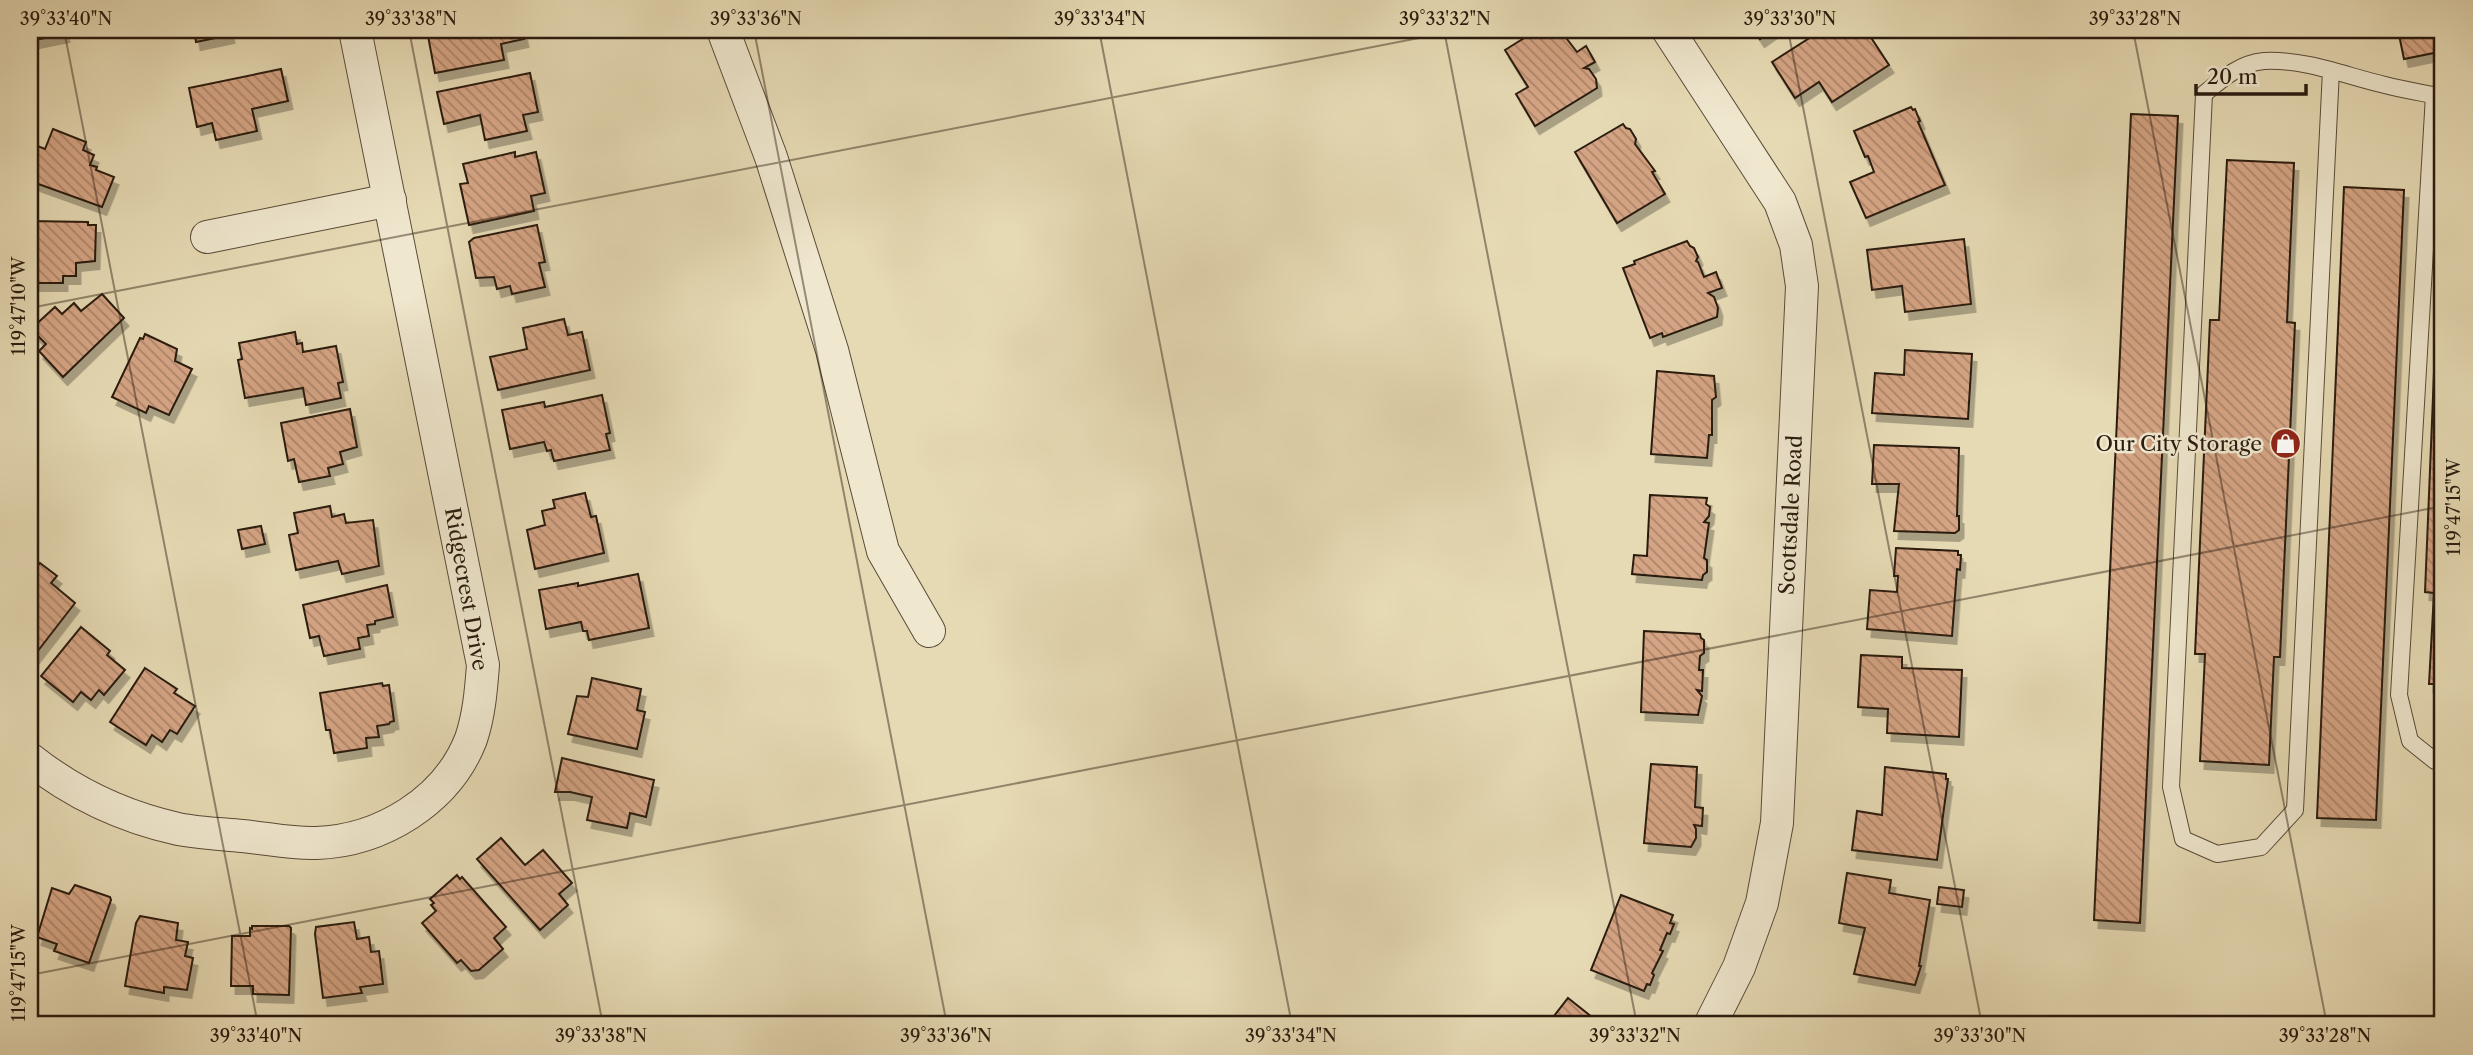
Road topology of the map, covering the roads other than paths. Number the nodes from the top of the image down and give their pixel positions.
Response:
1 (355, 30) edge
2 (723, 30) edge
3 (1668, 30) edge
4 (2331, 70) junction
5 (2439, 96) edge
6 (390, 200) junction
7 (206, 237) dead end
8 (929, 631) dead end
9 (30, 759) edge
10 (2443, 761) edge
11 (1710, 1025) edge

1 - 6 street, Ridgecrest Drive
2 - 8 street
3 - 11 street, Scottsdale Road
4 - 4 lane
4 - 5 lane
5 - 10 lane
6 - 7 street
6 - 9 street, Ridgecrest Drive

